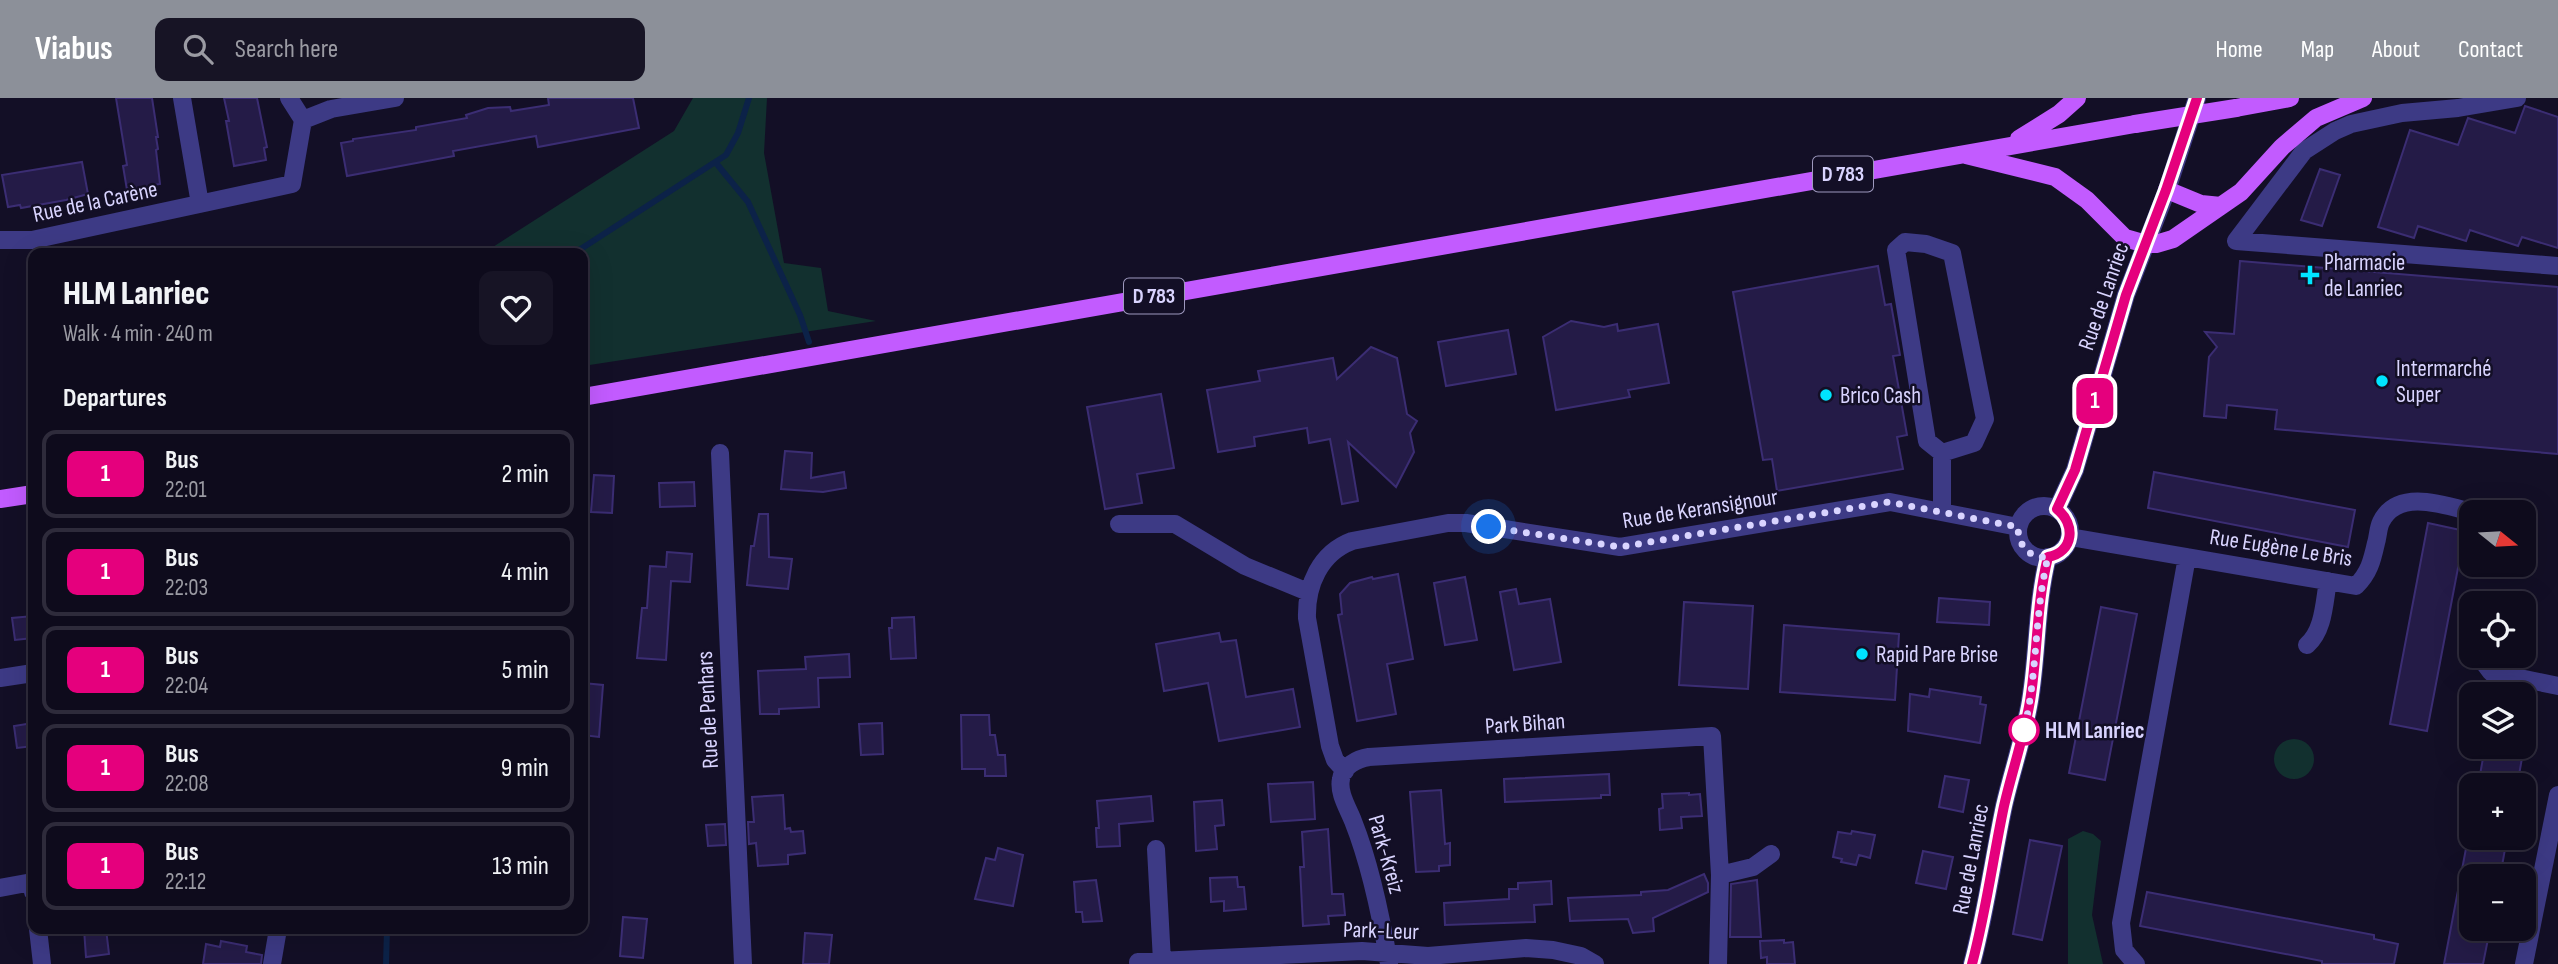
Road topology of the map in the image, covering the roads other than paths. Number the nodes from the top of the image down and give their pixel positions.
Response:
1 (182, 98) edge
2 (289, 98) edge
3 (395, 98) edge
4 (2077, 98) edge
5 (2197, 98) edge
6 (2290, 98) edge
7 (2363, 98) edge
8 (2517, 98) edge
9 (303, 120) junction
10 (2013, 144) junction
11 (1959, 154) junction
12 (2166, 190) junction
13 (200, 204) junction
14 (2221, 206) junction
15 (0, 240) edge
16 (2146, 244) junction
17 (2558, 266) edge
18 (588, 396) edge
19 (720, 453) dead end
20 (1942, 453) junction
21 (28, 495) edge
22 (0, 499) edge
23 (2057, 509) junction
24 (2459, 509) edge
25 (1942, 512) junction
26 (1119, 524) dead end
27 (2018, 527) junction
28 (2070, 537) junction
29 (2048, 557) junction
30 (2187, 557) junction
31 (2328, 581) junction
32 (1308, 592) junction
33 (2307, 645) dead end
34 (2488, 668) edge
35 (28, 674) edge
36 (0, 678) edge
37 (2558, 686) edge
38 (1345, 771) junction
39 (2558, 794) edge
40 (1156, 849) dead end
41 (1771, 854) dead end
42 (1720, 875) junction
43 (28, 883) edge
44 (0, 888) edge
45 (39, 934) edge
46 (277, 934) edge
47 (1388, 958) edge
48 (1173, 961) edge
49 (1138, 962) dead end
50 (42, 964) edge
51 (272, 964) edge
52 (743, 964) edge
53 (1595, 964) edge
54 (1718, 964) edge
55 (1972, 964) edge
56 (2136, 964) edge
57 (2524, 964) edge

1 - 13 street
2 - 9 street
3 - 9 street
4 - 10 main road, D 783
5 - 12 street, Rue de Lanriec
6 - 10 main road, D 783, bridge
7 - 14 main road
8 - 17 street
9 - 13 street, Rue de la Carène
10 - 11 main road, D 783
11 - 16 main road
11 - 18 main road, D 783
12 - 14 main road
12 - 16 street, Rue de Lanriec
13 - 15 street, Rue de la Carène
14 - 16 main road
16 - 23 street, Rue de Lanriec
19 - 52 street, Rue de Penhars
20 - 20 street
20 - 25 street
21 - 22 main road
23 - 27 street
23 - 28 street
24 - 31 street, Rue Eugène Le Bris
25 - 27 street, Rue de Keransignour
25 - 32 street, Rue de Keransignour
26 - 32 street
27 - 29 street
28 - 29 street
28 - 30 street, Rue Eugène Le Bris
29 - 55 street, Rue de Lanriec
30 - 31 street, Rue Eugène Le Bris
30 - 56 street
31 - 33 street
32 - 38 street, Rue de Keransignour
34 - 37 street
35 - 36 street
38 - 42 street, Park Bihan
38 - 47 street, Park-Kreiz
39 - 57 street
40 - 48 street
41 - 42 street
42 - 54 street
43 - 44 street
45 - 50 street
46 - 51 street
47 - 48 street, Park-Leur
47 - 53 street, Park-Leur
48 - 49 street, Park-Leur

